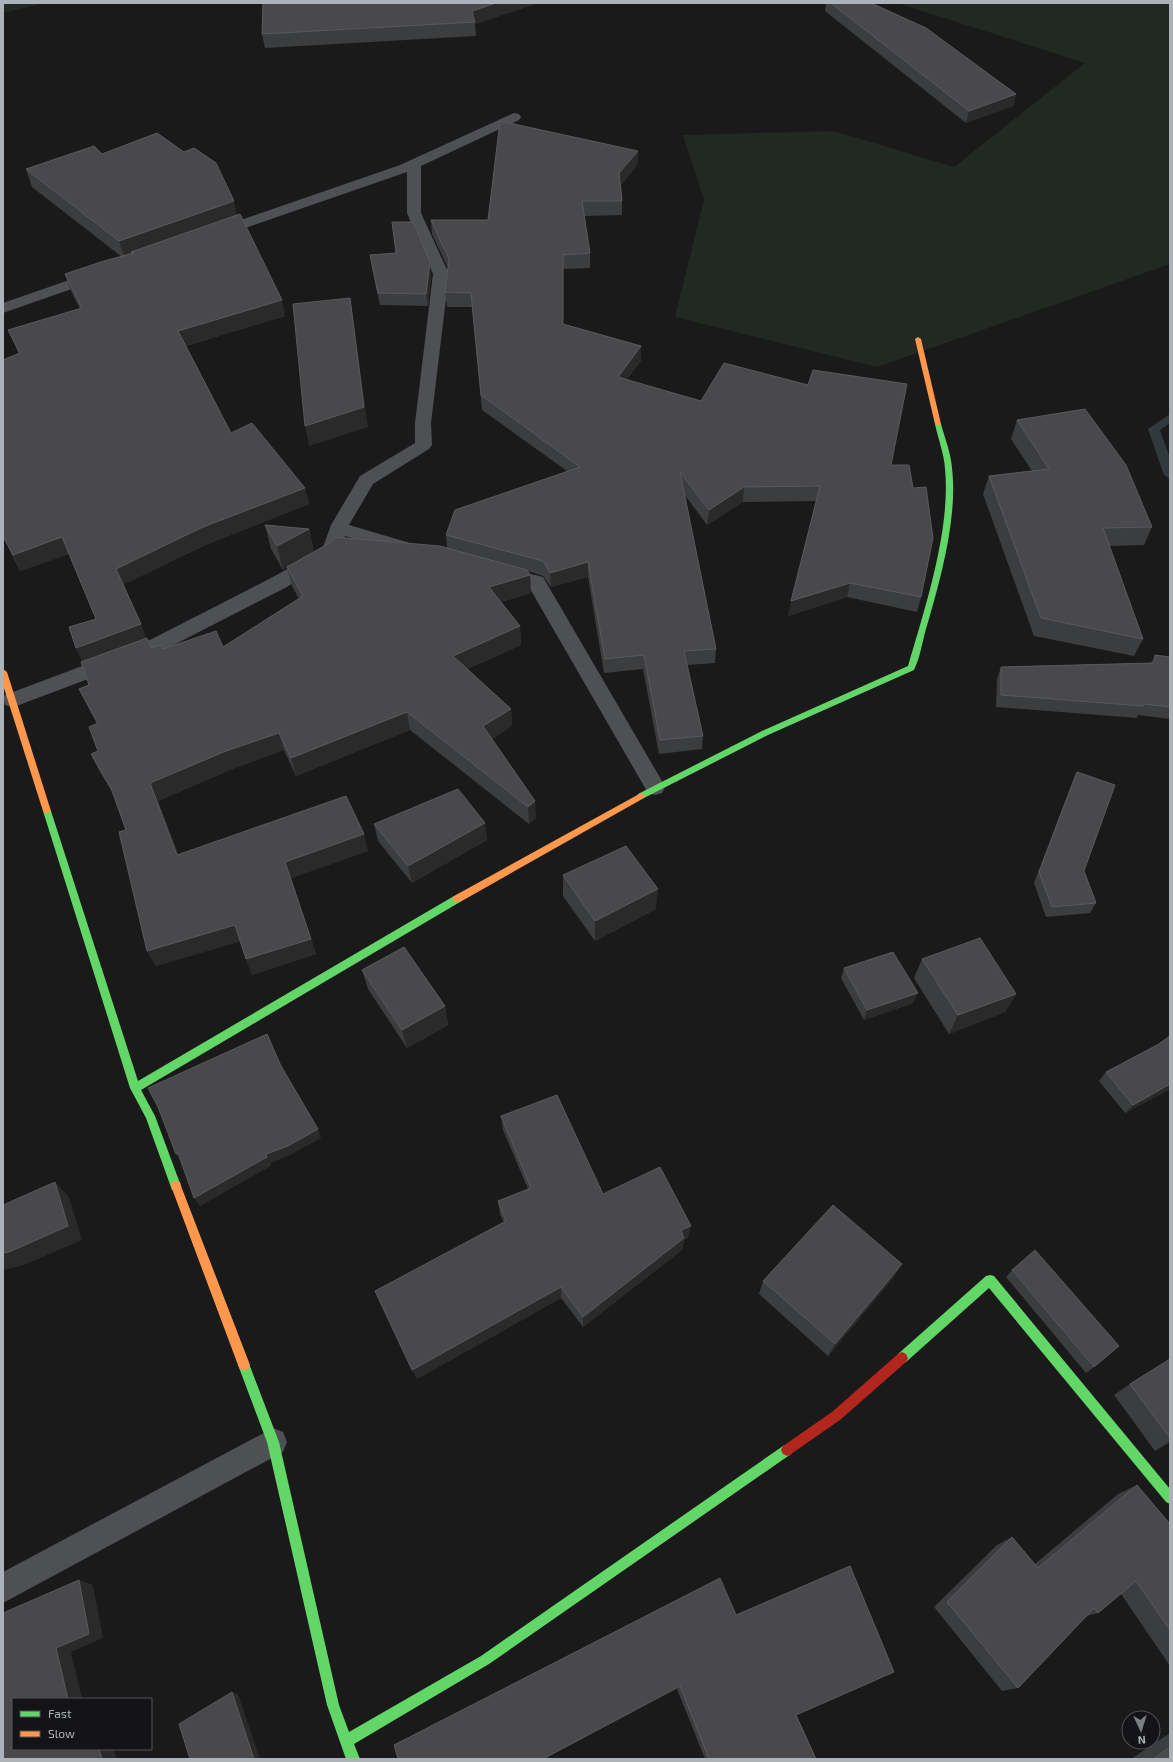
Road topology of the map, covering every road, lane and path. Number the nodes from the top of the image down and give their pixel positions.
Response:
1 (7, 3) edge
2 (3, 4) edge
3 (514, 117) dead end
4 (414, 164) junction
5 (204, 238) edge
6 (114, 269) edge
7 (3, 308) edge
8 (918, 339) dead end
9 (339, 528) junction
10 (431, 555) edge
11 (484, 569) edge
12 (3, 672) edge
13 (12, 700) junction
14 (655, 787) junction
15 (135, 1088) junction
16 (272, 1442) junction
17 (1170, 1498) edge
18 (3, 1588) edge
19 (346, 1741) junction
20 (352, 1759) edge

1 - 2 path
3 - 4 street
4 - 5 street
4 - 9 street
6 - 7 street
8 - 14 street
9 - 10 street
9 - 13 street
11 - 14 street
12 - 13 street
13 - 15 street
14 - 15 street
15 - 16 street
16 - 18 street
16 - 19 street
17 - 19 street
19 - 20 street

